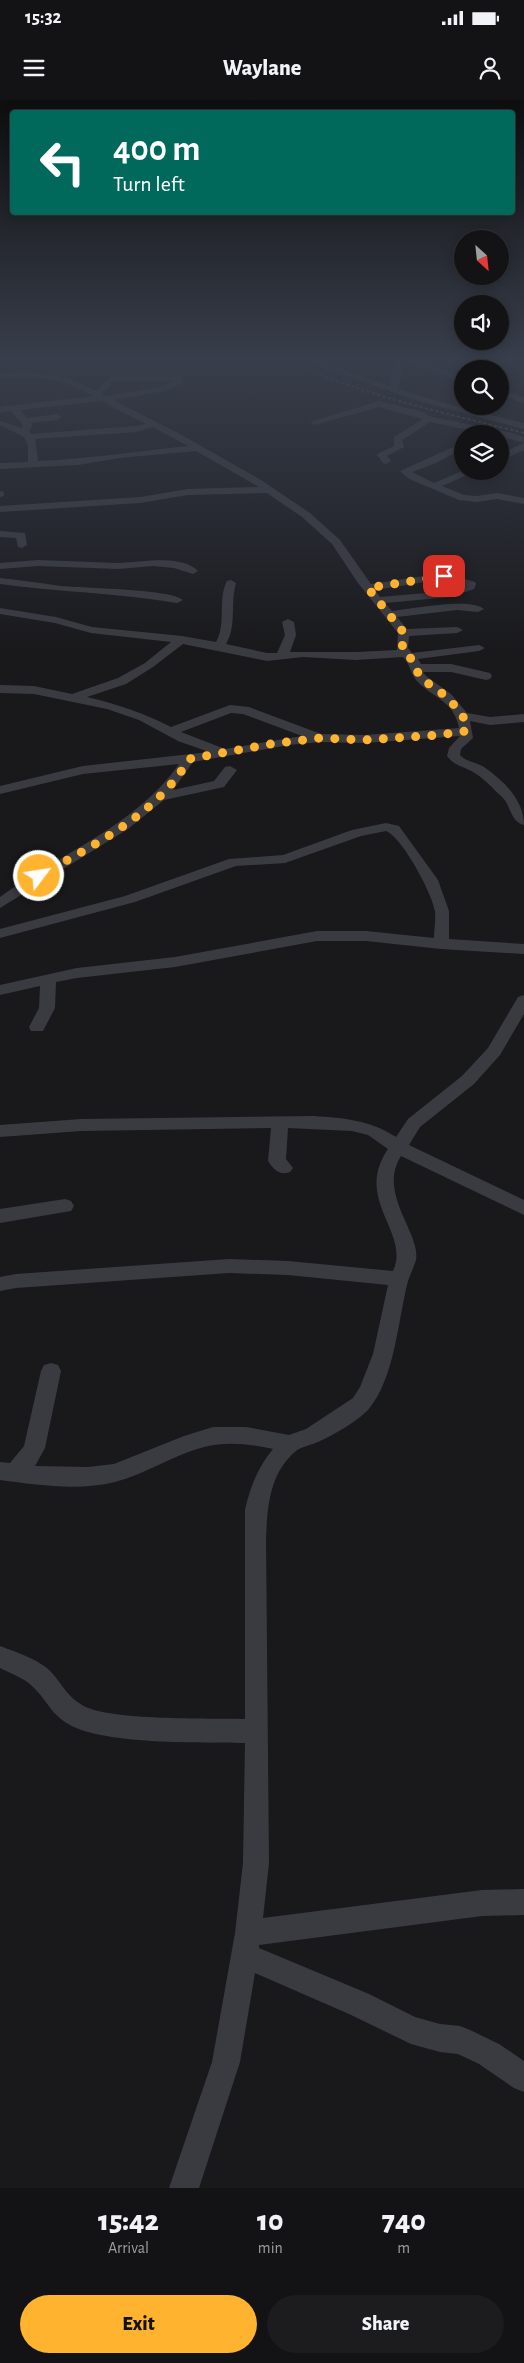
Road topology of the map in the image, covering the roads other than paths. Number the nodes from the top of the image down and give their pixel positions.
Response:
1 (31, 456) edge
2 (124, 456) edge
3 (210, 456) edge
4 (383, 456) edge
5 (442, 456) edge
6 (386, 461) dead end
7 (33, 464) junction
8 (0, 466) edge
9 (454, 478) edge
10 (434, 486) junction
11 (270, 490) junction
12 (524, 501) edge
13 (0, 510) edge
14 (0, 534) edge
15 (22, 545) dead end
16 (0, 566) edge
17 (193, 571) dead end
18 (0, 581) edge
19 (231, 583) dead end
20 (368, 588) junction
21 (177, 600) dead end
22 (379, 600) junction
23 (478, 609) dead end
24 (0, 611) edge
25 (390, 615) junction
26 (288, 622) dead end
27 (457, 630) dead end
28 (404, 633) junction
29 (182, 639) junction
30 (219, 646) junction
31 (479, 648) dead end
32 (281, 656) junction
33 (410, 660) junction
34 (474, 660) dead end
35 (451, 668) junction
36 (486, 676) dead end
37 (0, 689) edge
38 (74, 698) junction
39 (463, 716) junction
40 (524, 718) edge
41 (466, 731) junction
42 (170, 732) junction
43 (320, 738) junction
44 (228, 753) junction
45 (189, 759) junction
46 (230, 770) dead end
47 (0, 790) edge
48 (157, 797) junction
49 (524, 820) edge
50 (0, 904) edge
51 (0, 934) edge
52 (441, 944) junction
53 (524, 949) edge
54 (48, 979) junction
55 (0, 990) edge
56 (524, 1000) edge
57 (37, 1027) dead end
58 (280, 1122) junction
59 (414, 1123) junction
60 (0, 1130) edge
61 (374, 1131) junction
62 (398, 1147) junction
63 (284, 1168) dead end
64 (65, 1206) dead end
65 (524, 1208) edge
66 (0, 1216) edge
67 (399, 1279) junction
68 (0, 1284) edge
69 (51, 1371) dead end
70 (289, 1444) junction
71 (7, 1472) edge
72 (0, 1657) edge
73 (257, 1731) junction
74 (524, 1902) edge
75 (246, 1944) junction
76 (524, 2078) edge
77 (184, 2188) edge

1 - 7 street
2 - 7 street
3 - 11 street
4 - 6 street
5 - 10 street
7 - 8 street
9 - 10 street
10 - 12 street
11 - 13 street
11 - 20 street
14 - 15 street
16 - 17 street
18 - 21 street
19 - 30 street
20 - 22 street
20 - 22 street
22 - 25 street
23 - 25 street
24 - 29 street
25 - 28 street
26 - 32 street
27 - 28 street
28 - 33 street
29 - 30 street
29 - 38 street
30 - 32 street
31 - 33 street
32 - 33 street
33 - 35 street
33 - 39 street
34 - 35 street
35 - 36 street
37 - 38 street
38 - 42 street
39 - 40 street
39 - 41 street
41 - 43 street
41 - 49 street
42 - 43 street
42 - 44 street
43 - 44 street
44 - 45 street
45 - 47 street
45 - 48 street
46 - 48 street
48 - 50 street
51 - 52 street
52 - 53 street
52 - 54 street
54 - 55 street
54 - 57 street
56 - 59 street
58 - 60 street
58 - 61 street
58 - 63 street
59 - 61 street
59 - 62 street
61 - 62 street
62 - 65 street
62 - 67 street
64 - 66 street
67 - 68 street
67 - 70 street
69 - 71 street
70 - 71 street
70 - 73 street
72 - 73 street
73 - 75 street
74 - 75 street
75 - 76 street
75 - 77 street

